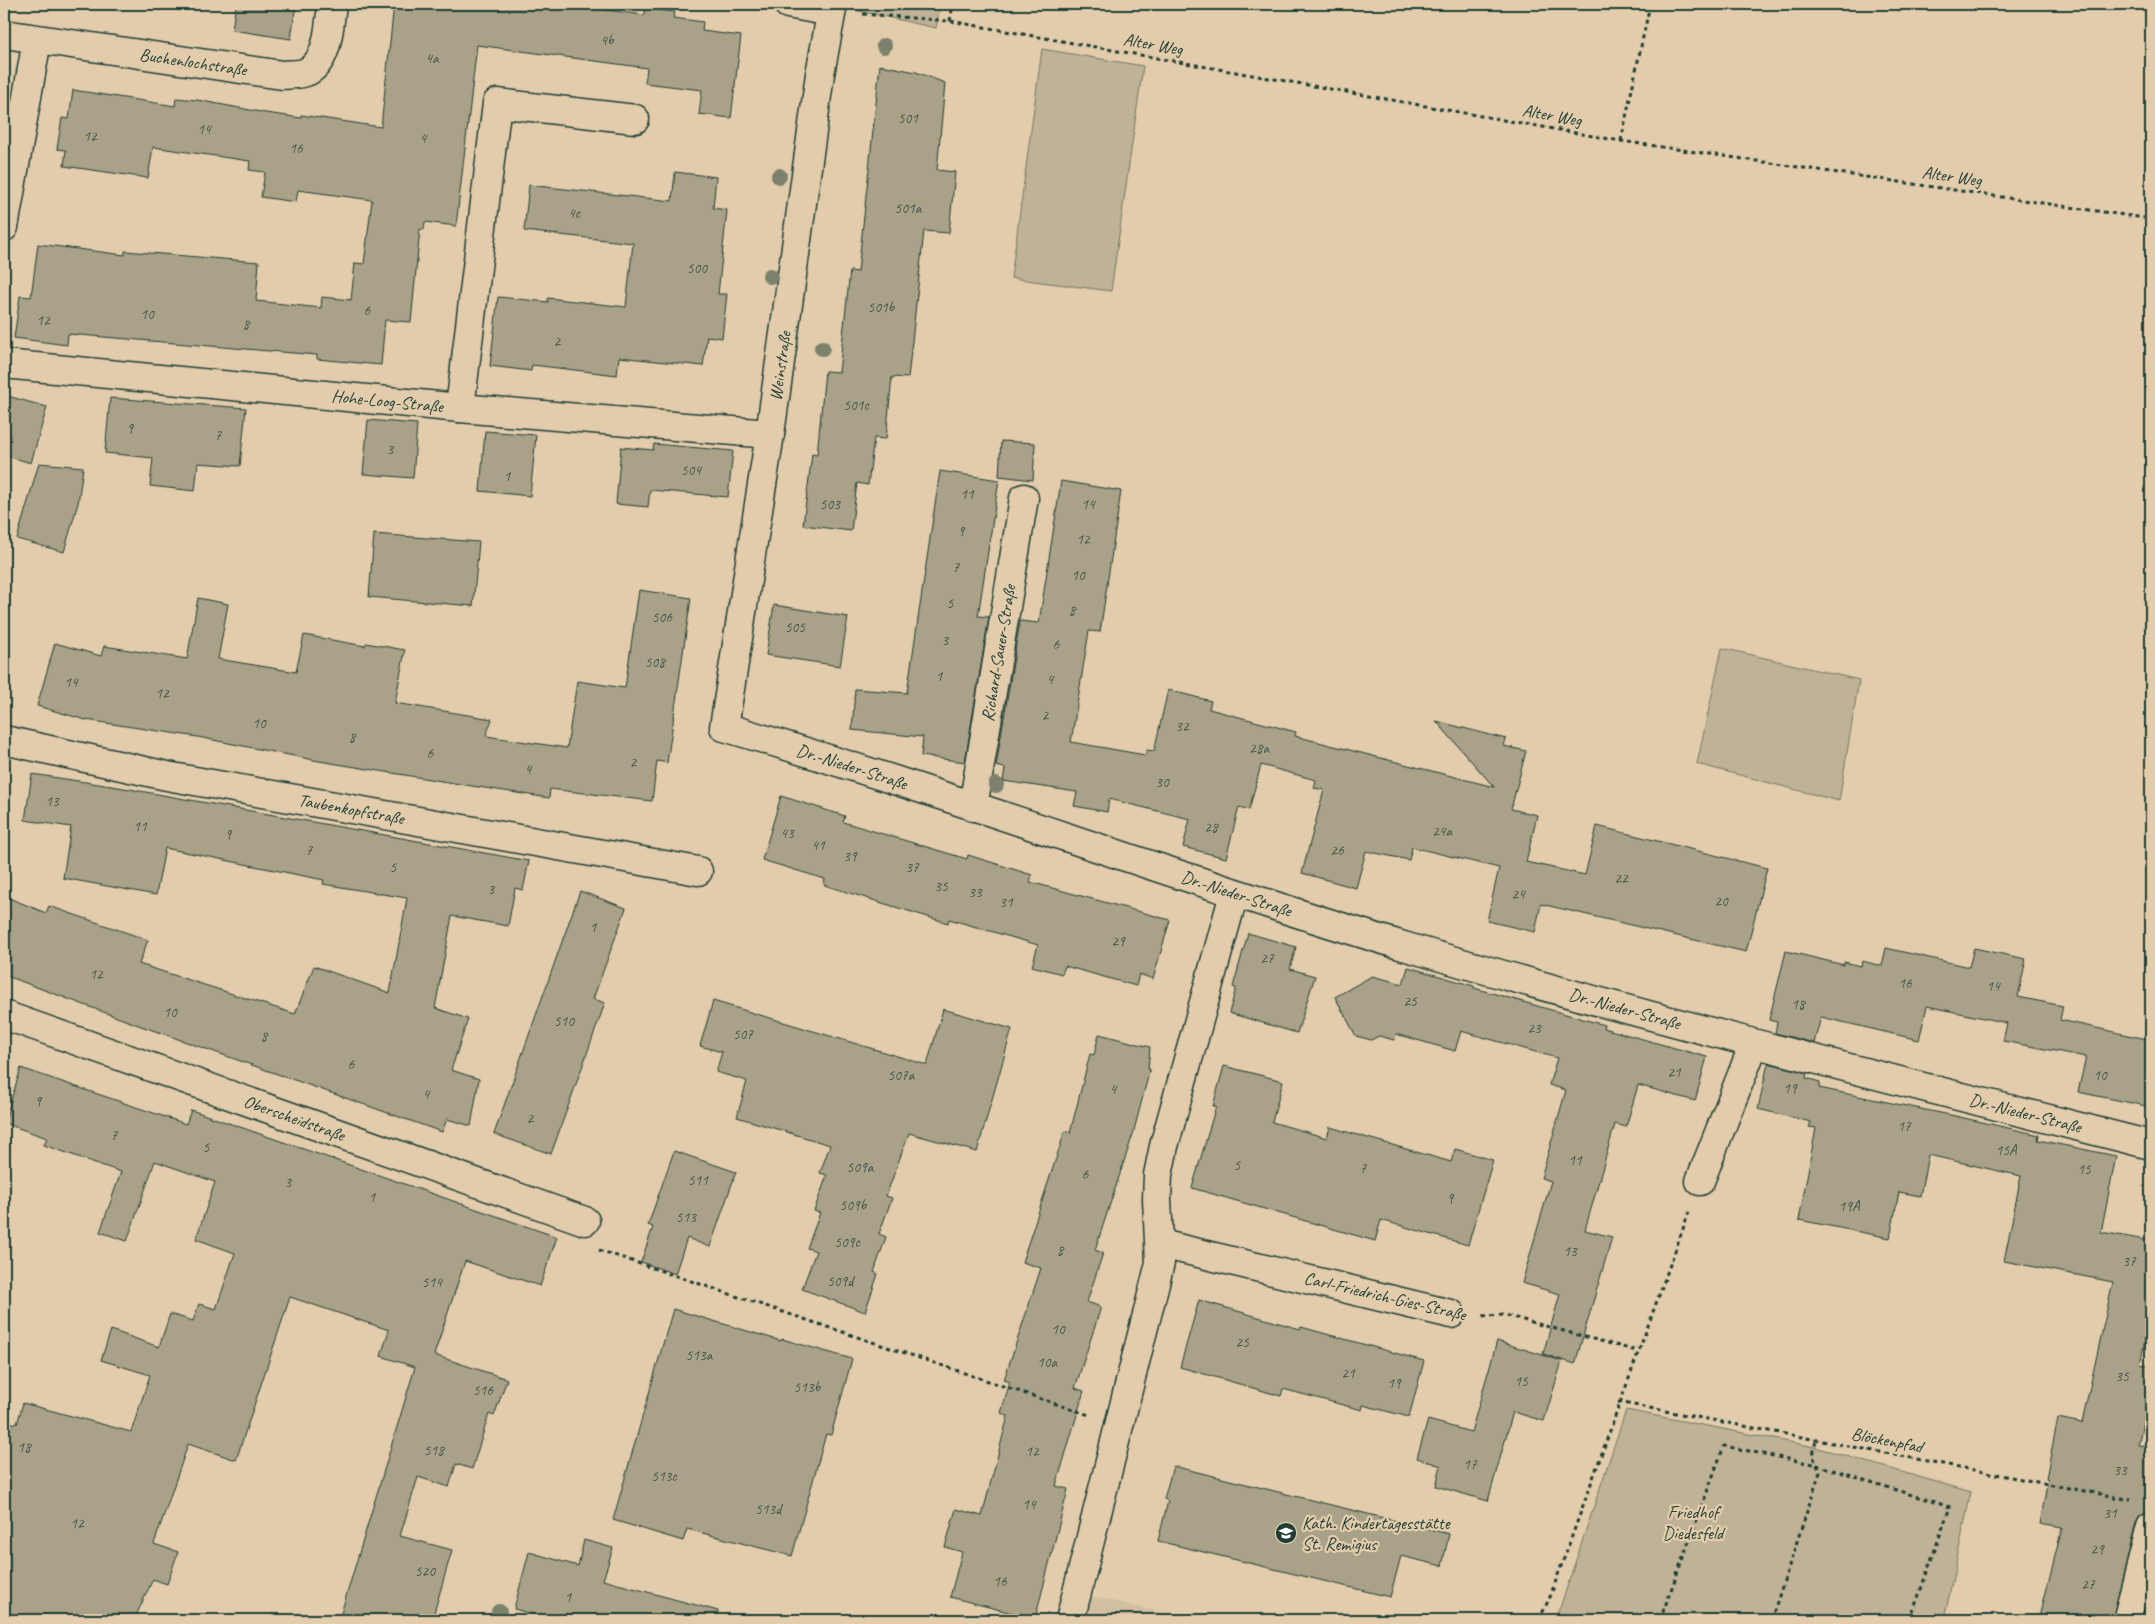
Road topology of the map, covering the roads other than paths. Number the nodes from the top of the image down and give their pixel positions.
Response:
1 (332, 4) edge
2 (788, 4) edge
3 (832, 8) edge
4 (4, 34) edge
5 (37, 40) junction
6 (635, 119) dead end
7 (4, 227) edge
8 (4, 364) edge
9 (460, 408) junction
10 (770, 434) junction
11 (1024, 498) dead end
12 (724, 727) joint
13 (4, 740) edge
14 (972, 807) junction
15 (698, 871) dead end
16 (1234, 894) junction
17 (4, 1014) edge
18 (1754, 1044) junction
19 (2151, 1145) edge
20 (1700, 1181) road end
21 (585, 1221) dead end
22 (1161, 1244) junction
23 (1451, 1314) road end
24 (2151, 1527) edge
25 (1070, 1620) edge
26 (2127, 1620) edge

1 - 5 street, Buchenlochstraße
2 - 3 street
3 - 10 street, Weinstraße
4 - 5 street, Buchenlochstraße
5 - 7 street
6 - 9 street
8 - 9 street, Hohe-Loog-Straße
9 - 10 street, Hohe-Loog-Straße
10 - 12 street, Weinstraße
11 - 14 street, Richard-Sauer-Straße
12 - 14 street, Dr.-Nieder-Straße
13 - 15 street, Taubenkopfstraße
14 - 16 street, Dr.-Nieder-Straße
16 - 18 street, Dr.-Nieder-Straße
16 - 22 street
17 - 21 street, Oberscheidstraße
18 - 19 street, Dr.-Nieder-Straße
18 - 20 street
22 - 23 street, Carl-Friedrich-Gies-Straße
22 - 25 street
24 - 26 street

